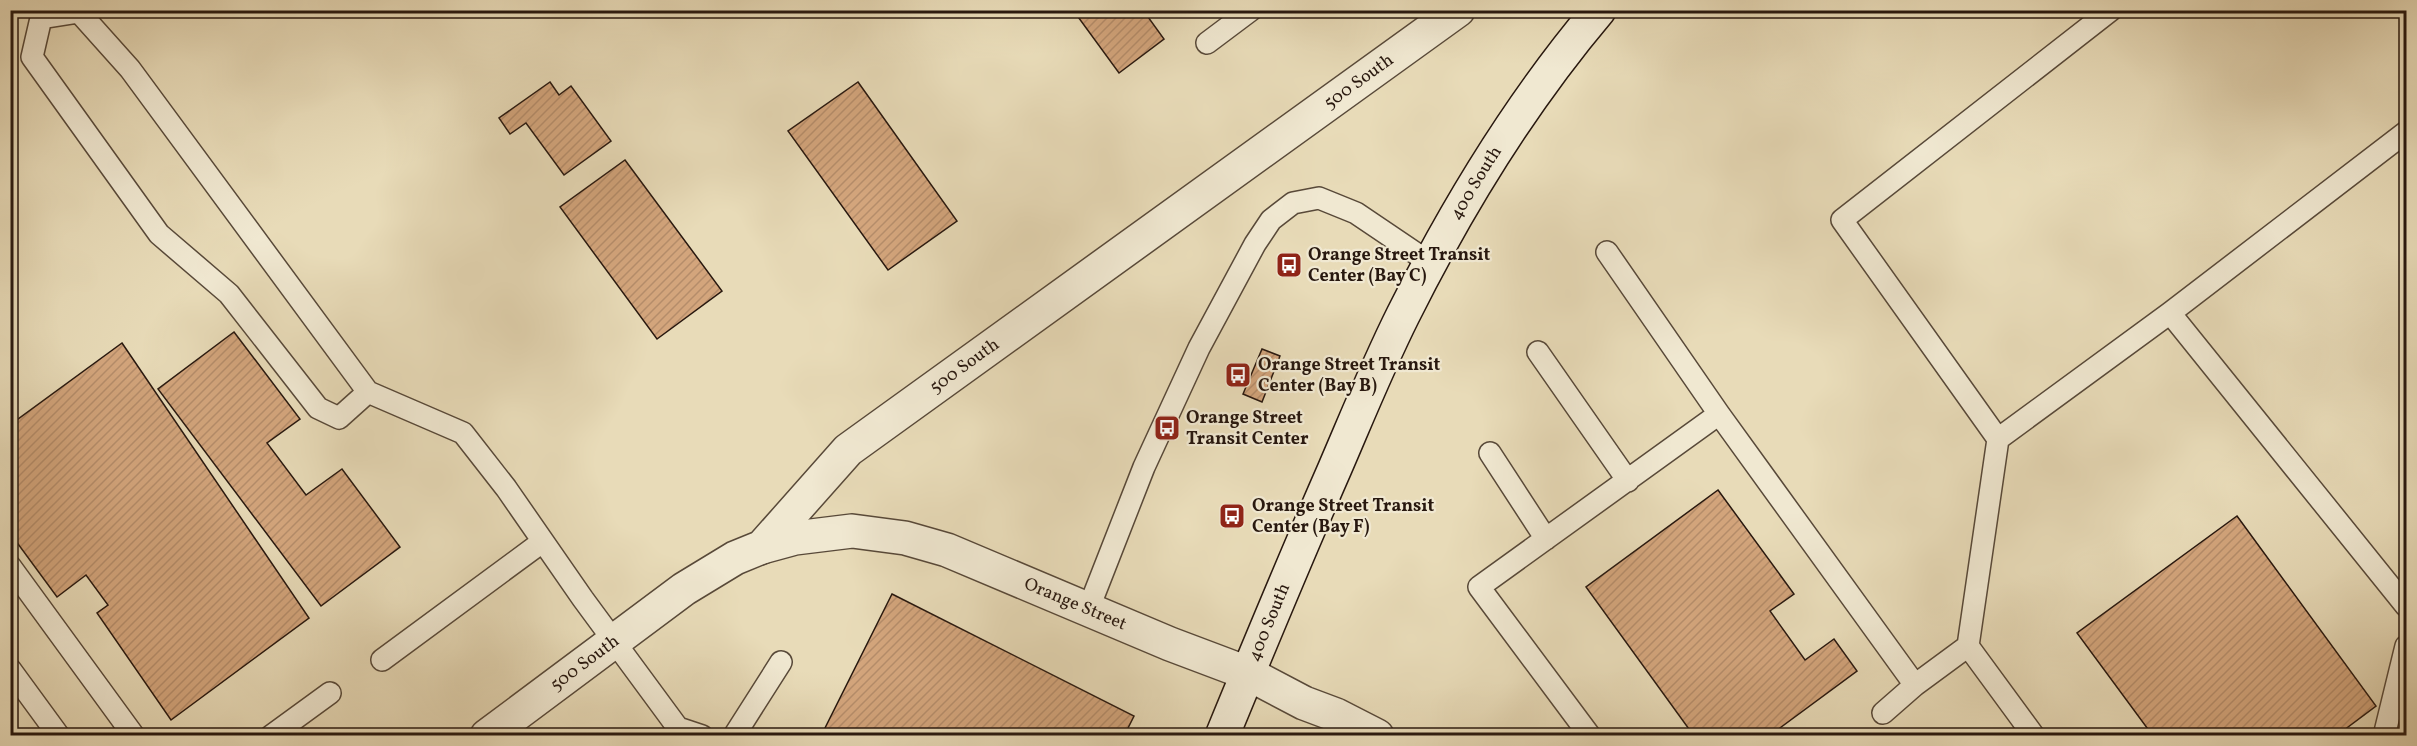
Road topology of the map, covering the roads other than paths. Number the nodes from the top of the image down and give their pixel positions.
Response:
1 (1251, 10) edge
2 (1458, 10) edge
3 (1599, 10) edge
4 (2110, 10) edge
5 (1207, 43) dead end
6 (2406, 132) edge
7 (1607, 252) dead end
8 (1430, 263) junction
9 (2170, 313) junction
10 (1539, 352) dead end
11 (368, 392) junction
12 (1719, 414) junction
13 (1998, 439) junction
14 (1490, 453) dead end
15 (1628, 481) junction
16 (1546, 539) junction
17 (542, 542) junction
18 (762, 547) junction
19 (13, 576) edge
20 (2406, 606) edge
21 (1088, 610) junction
22 (614, 642) junction
23 (1968, 646) junction
24 (2406, 646) edge
25 (382, 660) dead end
26 (781, 662) dead end
27 (10, 669) edge
28 (1248, 673) junction
29 (1915, 685) junction
30 (330, 693) dead end
31 (1883, 713) dead end
32 (59, 735) edge
33 (134, 735) edge
34 (271, 735) edge
35 (487, 735) edge
36 (702, 735) edge
37 (734, 735) edge
38 (1222, 735) edge
39 (1377, 735) edge
40 (1590, 735) edge
41 (2034, 735) edge
42 (2384, 735) edge

1 - 5 lane
2 - 18 street, 500 South
3 - 8 street, 400 South
4 - 13 lane
6 - 9 lane
7 - 12 lane
8 - 21 lane
8 - 28 street, 400 South
9 - 13 lane
9 - 20 lane
10 - 15 lane
11 - 11 lane
11 - 17 lane
12 - 15 lane
12 - 29 lane
13 - 23 lane
14 - 16 lane
15 - 16 lane
16 - 40 lane
17 - 22 lane
17 - 25 lane
18 - 21 street, Orange Street
18 - 22 street, 500 South
19 - 33 lane
21 - 28 street, Orange Street
22 - 35 street, 500 South
22 - 36 lane
23 - 29 lane
23 - 41 lane
24 - 42 lane
26 - 37 lane
27 - 32 lane
28 - 38 street, 400 South
28 - 39 street, Orange Street
29 - 31 lane
30 - 34 lane

